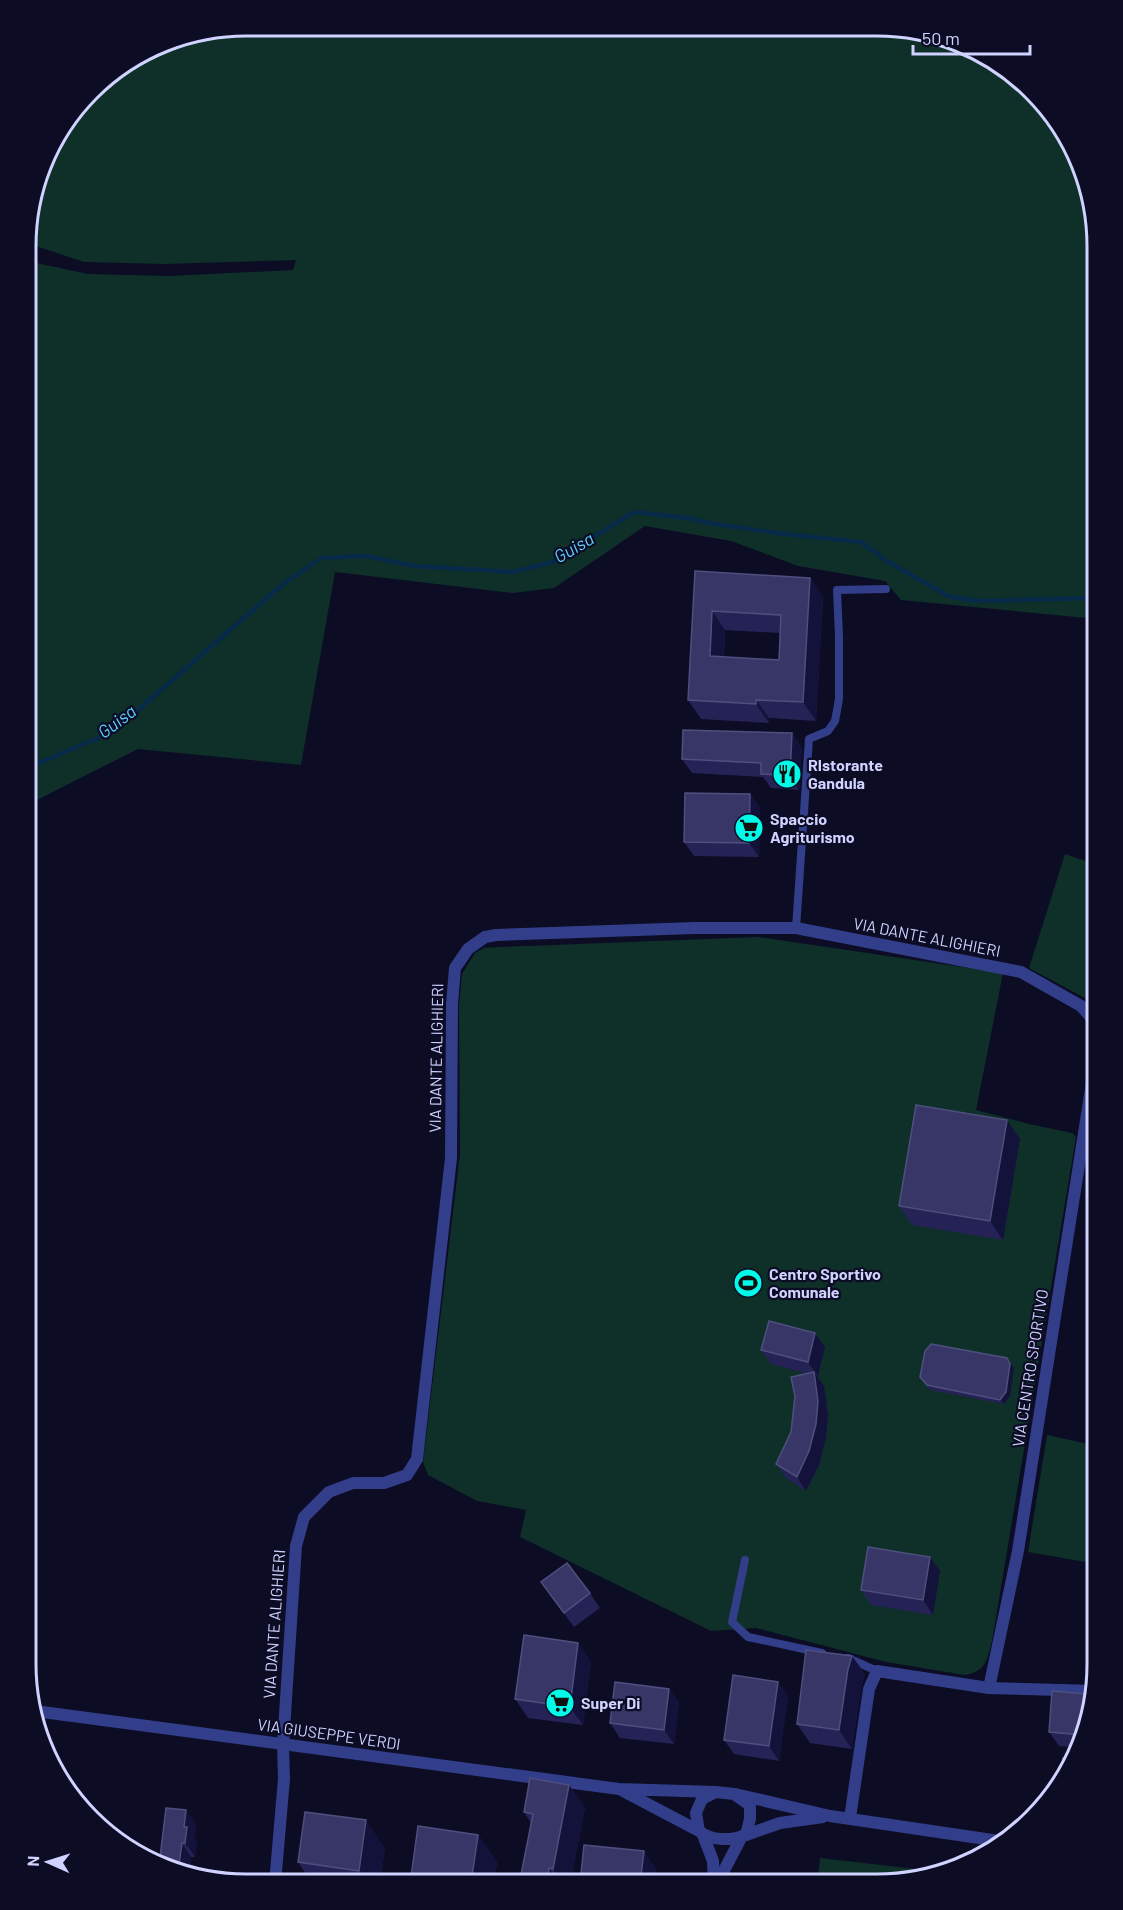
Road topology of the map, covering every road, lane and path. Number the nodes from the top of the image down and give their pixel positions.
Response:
1 (886, 589) dead end
2 (796, 928) junction
3 (1087, 1013) edge
4 (1087, 1114) edge
5 (745, 1560) dead end
6 (830, 1654) edge
7 (840, 1656) edge
8 (878, 1671) junction
9 (989, 1688) junction
10 (1085, 1691) edge
11 (42, 1712) edge
12 (283, 1745) junction
13 (619, 1789) junction
14 (716, 1792) junction
15 (734, 1794) junction
16 (830, 1815) junction
17 (850, 1818) junction
18 (701, 1833) junction
19 (744, 1836) junction
20 (989, 1842) edge
21 (276, 1874) edge
22 (715, 1874) edge
23 (722, 1874) edge

1 - 2 lane
2 - 3 street, VIA DANTE ALIGHIERI
2 - 12 street, VIA DANTE ALIGHIERI
4 - 9 street, VIA CENTRO SPORTIVO
5 - 6 lane
7 - 8 lane
8 - 9 street
8 - 17 street
9 - 10 street
11 - 12 street, VIA GIUSEPPE VERDI
12 - 13 street, VIA GIUSEPPE VERDI
12 - 21 street, VIA DANTE ALIGHIERI
13 - 14 street, VIA GIUSEPPE VERDI
13 - 18 street, VIA GIUSEPPE VERDI
14 - 15 street
14 - 18 street
15 - 16 street
15 - 19 street
16 - 17 street
16 - 19 street
17 - 20 street
18 - 19 street
18 - 22 street
19 - 23 street

